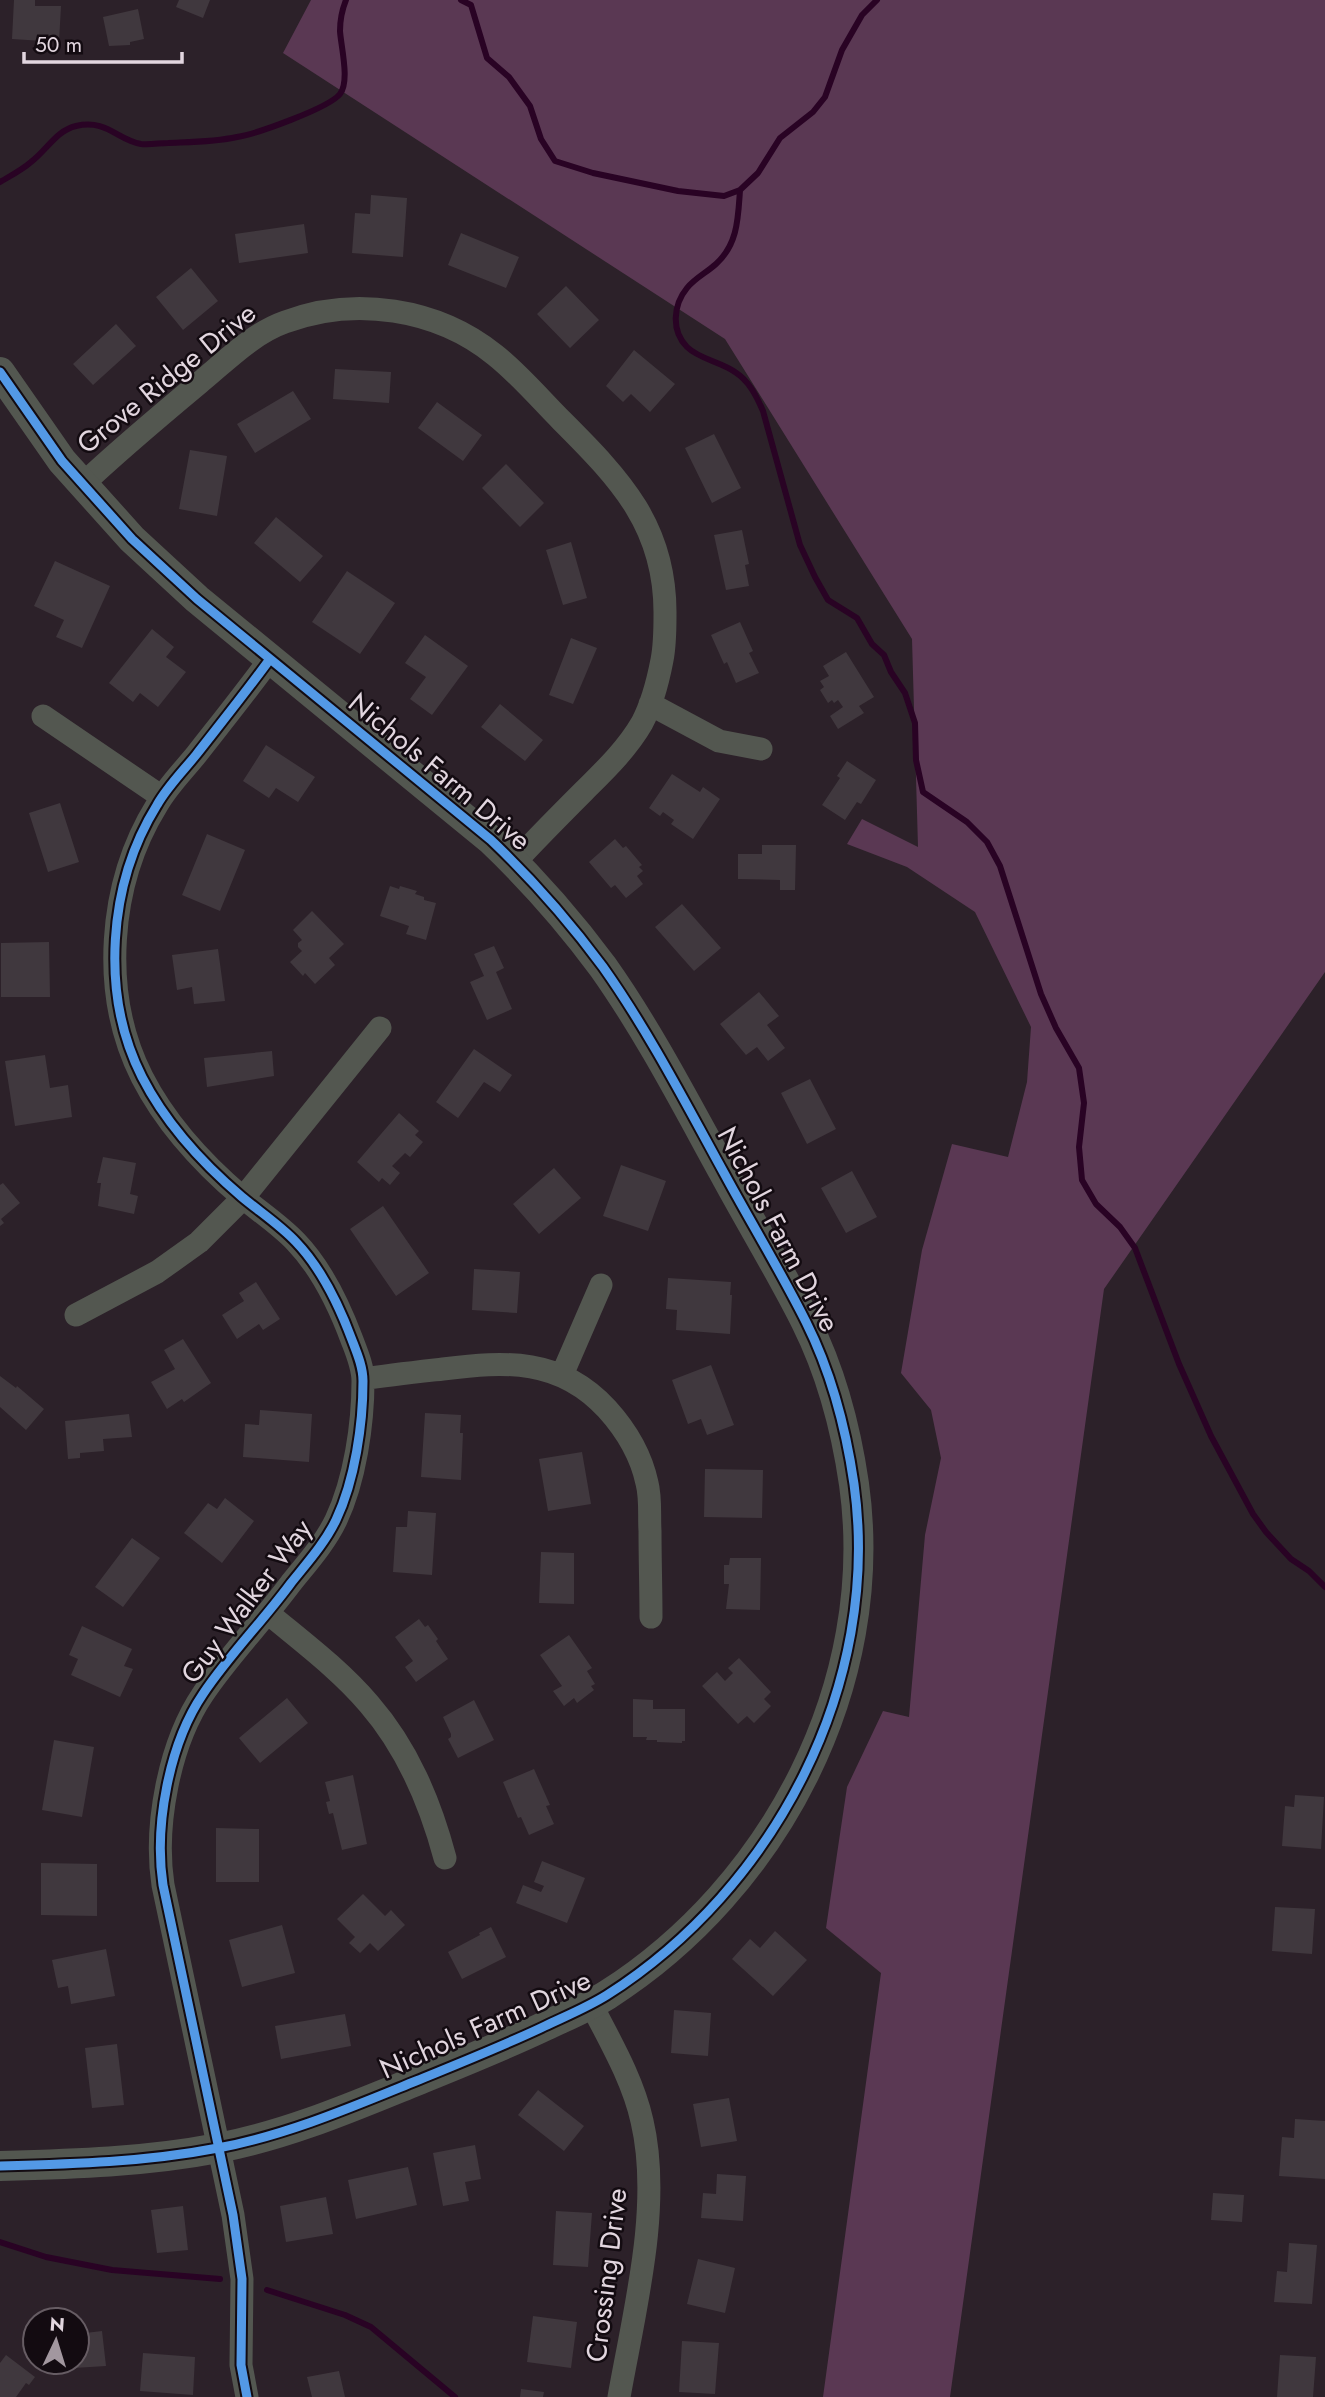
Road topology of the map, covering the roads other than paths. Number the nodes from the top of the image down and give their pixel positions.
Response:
1 (0, 372) edge
2 (82, 485) junction
3 (270, 659) junction
4 (650, 704) junction
5 (43, 716) dead end
6 (761, 749) dead end
7 (162, 797) junction
8 (515, 862) junction
9 (380, 1028) dead end
10 (243, 1198) junction
11 (601, 1285) dead end
12 (76, 1315) dead end
13 (562, 1376) junction
14 (363, 1379) junction
15 (269, 1614) junction
16 (651, 1617) dead end
17 (446, 1858) dead end
18 (591, 2004) junction
19 (220, 2148) junction
20 (0, 2166) edge
21 (247, 2397) edge
22 (619, 2397) edge

1 - 2 street, Nichols Farm Drive
2 - 3 street, Nichols Farm Drive
2 - 4 street, Grove Ridge Drive
3 - 7 street, Guy Walker Way
3 - 8 street, Nichols Farm Drive
4 - 6 street
4 - 8 street, Grove Ridge Drive
5 - 7 street
7 - 10 street, Guy Walker Way
8 - 18 street, Nichols Farm Drive
9 - 10 street
10 - 12 street
10 - 14 street, Guy Walker Way
11 - 13 street
13 - 14 street
13 - 16 street
14 - 15 street, Guy Walker Way
15 - 17 street
15 - 19 street, Guy Walker Way
18 - 19 street, Nichols Farm Drive
18 - 22 street, Crossing Drive
19 - 20 street, Nichols Farm Drive
19 - 21 street, Guy Walker Way

